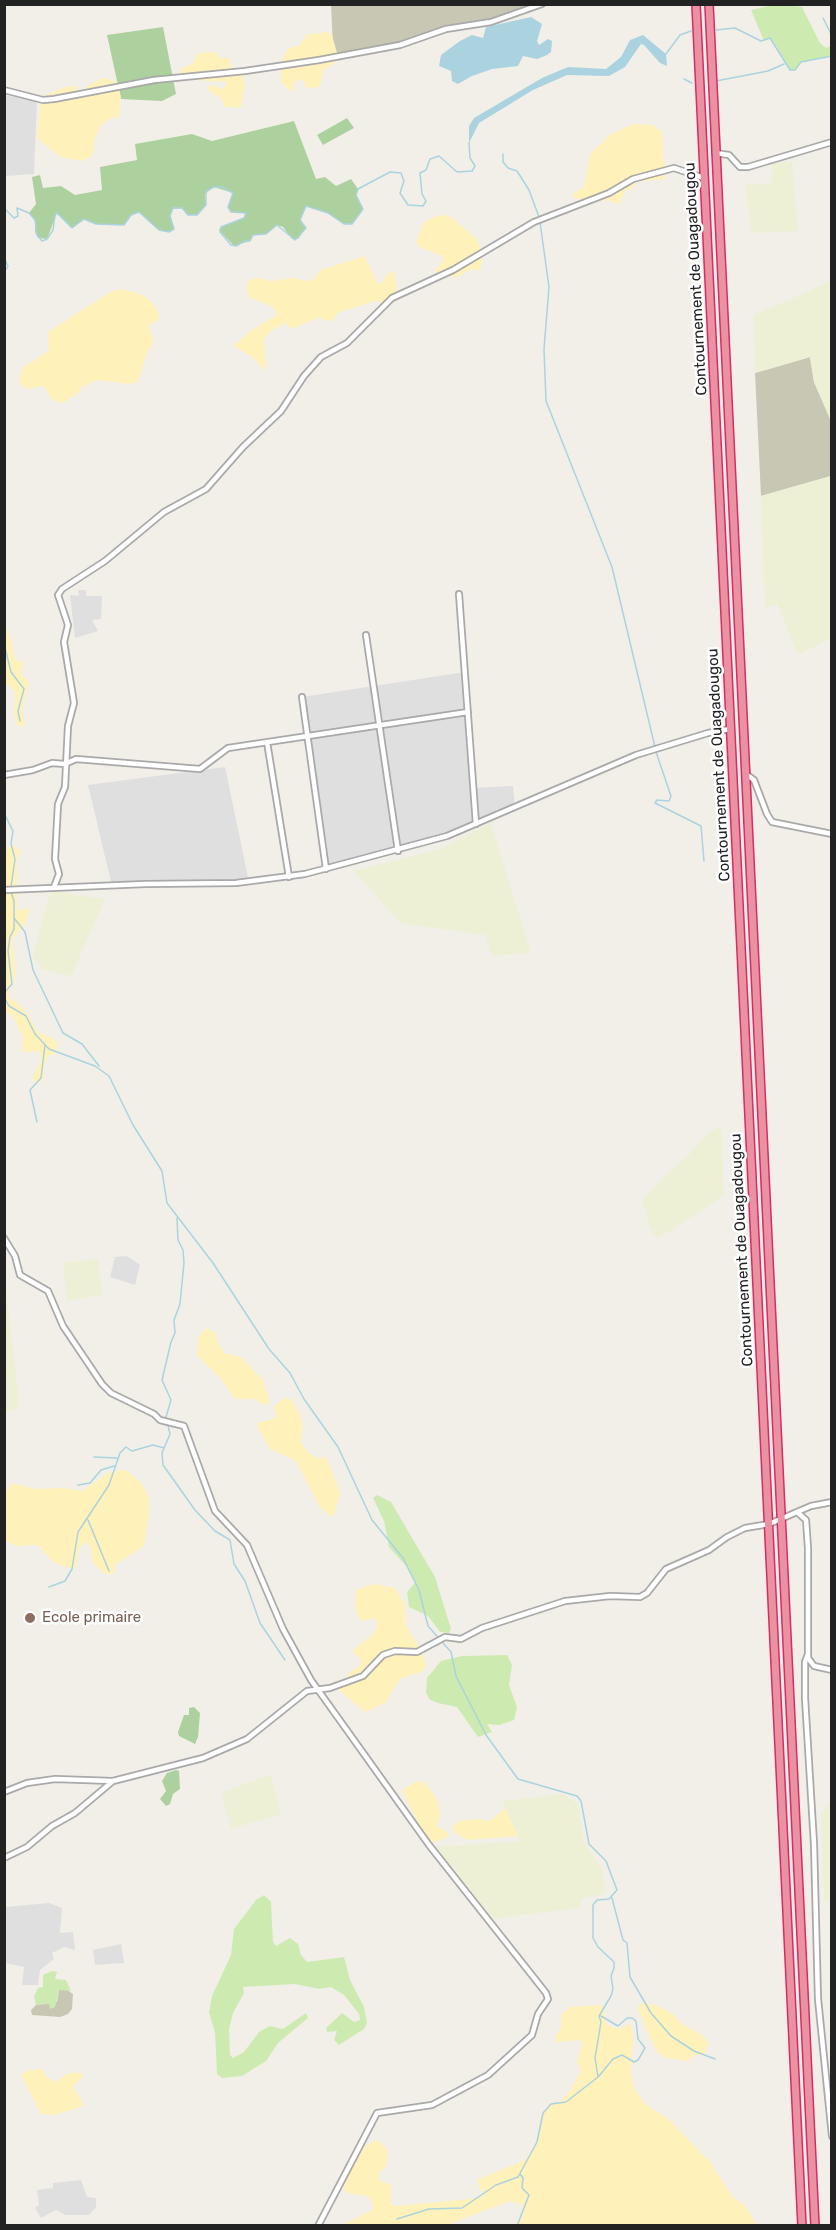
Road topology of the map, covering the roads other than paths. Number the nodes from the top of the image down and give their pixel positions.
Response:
1 (542, 4) edge
2 (696, 4) edge
3 (709, 4) edge
4 (4, 90) edge
5 (831, 142) edge
6 (715, 153) junction
7 (704, 179) junction
8 (459, 594) dead end
9 (366, 635) dead end
10 (302, 697) dead end
11 (468, 712) junction
12 (380, 726) junction
13 (730, 729) junction
14 (307, 736) junction
15 (267, 742) junction
16 (65, 764) junction
17 (746, 774) junction
18 (4, 775) edge
19 (476, 824) junction
20 (831, 834) edge
21 (398, 851) junction
22 (326, 869) junction
23 (289, 877) junction
24 (54, 887) junction
25 (4, 890) edge
26 (4, 1238) edge
27 (831, 1502) edge
28 (797, 1512) junction
29 (782, 1519) junction
30 (769, 1524) junction
31 (808, 1654) junction
32 (831, 1670) edge
33 (318, 1689) junction
34 (113, 1781) junction
35 (4, 1792) edge
36 (4, 1858) edge
37 (831, 2136) edge
38 (318, 2226) edge
39 (802, 2226) edge
40 (815, 2226) edge

1 - 4 street
2 - 7 highway, Contournement de Ouagadougou
3 - 6 highway, Contournement de Ouagadougou
5 - 6 street
6 - 17 highway, Contournement de Ouagadougou
7 - 13 highway, Contournement de Ouagadougou
7 - 16 street
8 - 11 street
9 - 12 street
10 - 14 street
11 - 12 street
11 - 19 street
12 - 14 street
12 - 21 street
13 - 19 street
13 - 30 highway, Contournement de Ouagadougou
14 - 15 street
14 - 22 street
15 - 16 street
15 - 23 street
16 - 18 street
16 - 24 street
17 - 20 street
17 - 29 highway, Contournement de Ouagadougou
19 - 21 street
21 - 22 street
22 - 23 street
23 - 24 street
24 - 25 street
26 - 33 street
27 - 28 street
28 - 29 street
28 - 31 street
29 - 30 street
29 - 40 highway, Contournement de Ouagadougou
30 - 33 street
30 - 39 highway, Contournement de Ouagadougou
31 - 32 street
31 - 37 street
33 - 34 street
33 - 38 street
34 - 35 street
34 - 36 street

